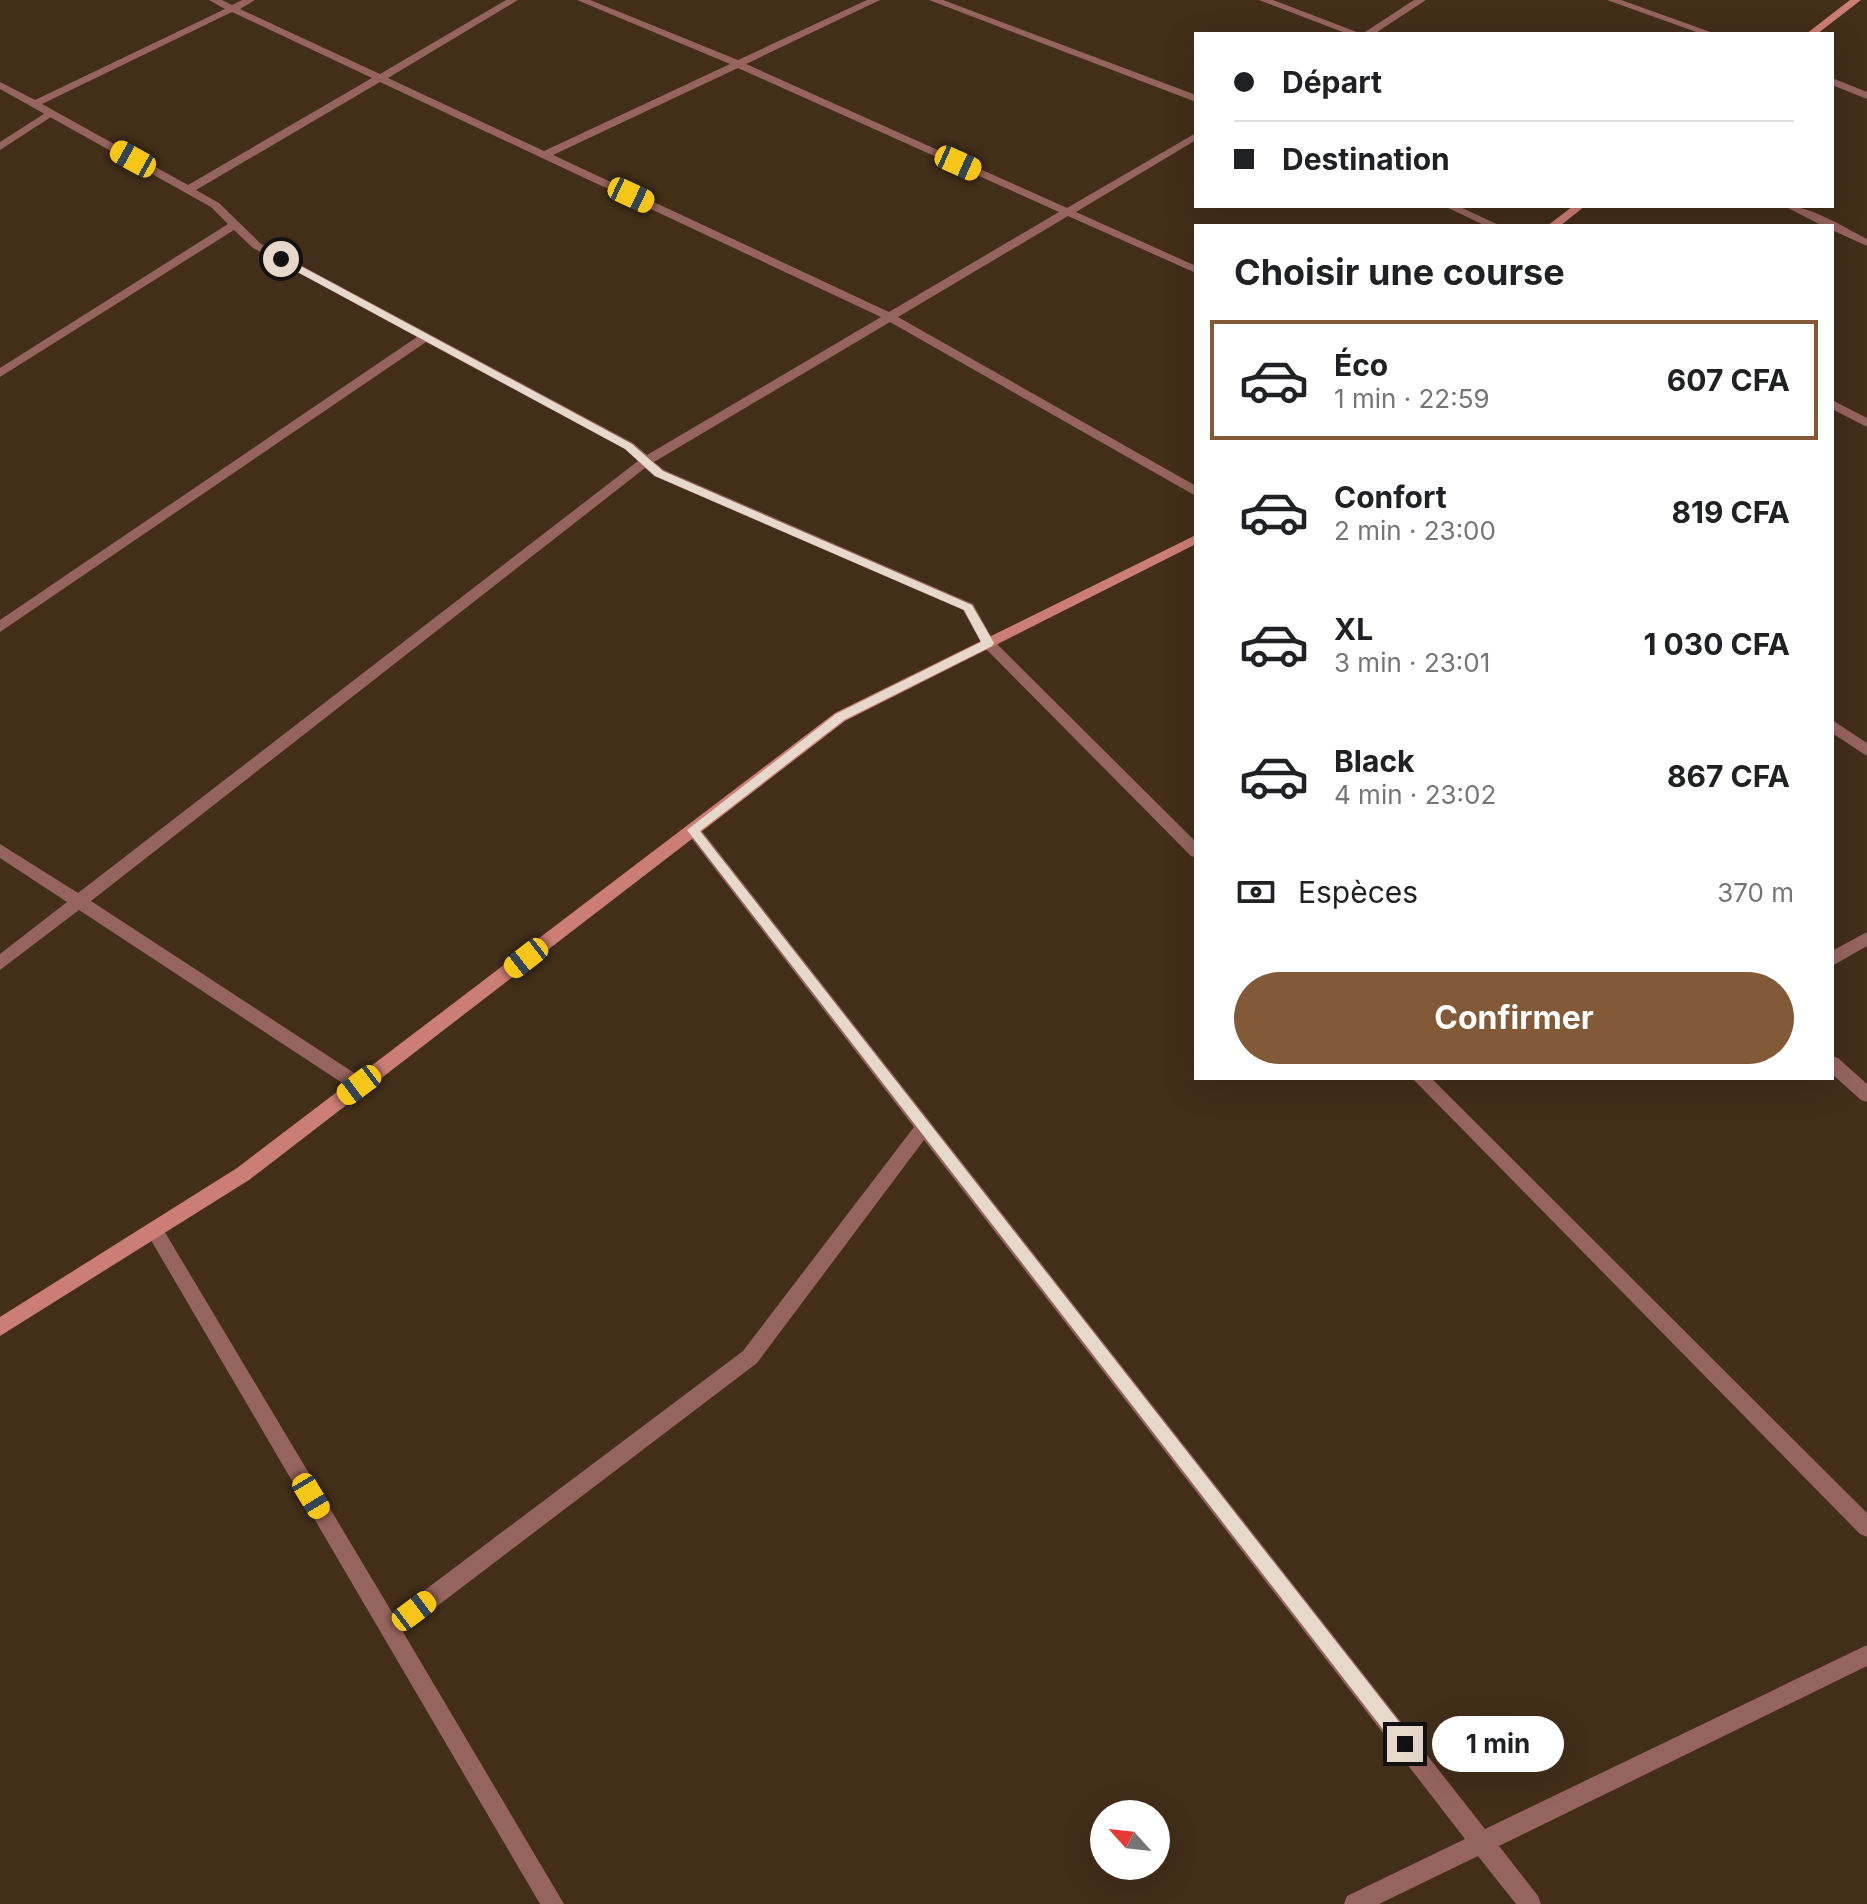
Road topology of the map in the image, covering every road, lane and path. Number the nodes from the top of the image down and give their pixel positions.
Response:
1 (214, 0) edge
2 (250, 0) edge
3 (513, 0) edge
4 (582, 0) edge
5 (875, 0) edge
6 (934, 0) edge
7 (1264, 0) edge
8 (1421, 0) edge
9 (1612, 0) edge
10 (1856, 0) edge
11 (232, 8) junction
12 (1352, 32) edge
13 (1370, 32) edge
14 (1705, 32) edge
15 (1814, 32) edge
16 (738, 64) junction
17 (380, 78) junction
18 (1834, 82) edge
19 (0, 85) edge
20 (1867, 96) edge
21 (1194, 98) edge
22 (35, 104) junction
23 (50, 113) junction
24 (1194, 137) edge
25 (0, 147) edge
26 (544, 155) junction
27 (188, 190) junction
28 (1454, 208) edge
29 (1577, 208) edge
30 (1793, 208) edge
31 (1067, 212) junction
32 (235, 224) junction
33 (1490, 224) edge
34 (1556, 224) edge
35 (1828, 224) edge
36 (1834, 227) edge
37 (1867, 243) edge
38 (1194, 269) edge
39 (890, 317) junction
40 (425, 337) junction
41 (0, 373) edge
42 (1834, 405) edge
43 (1867, 423) edge
44 (646, 461) junction
45 (1194, 491) edge
46 (1194, 540) edge
47 (0, 627) edge
48 (988, 643) junction
49 (1834, 726) edge
50 (1867, 751) edge
51 (693, 830) junction
52 (0, 850) edge
53 (1194, 850) edge
54 (79, 902) junction
55 (1867, 938) edge
56 (1834, 958) edge
57 (0, 963) edge
58 (1834, 1065) edge
59 (1422, 1080) edge
60 (359, 1085) junction
61 (1867, 1095) edge
62 (924, 1127) junction
63 (154, 1230) junction
64 (0, 1327) edge
65 (1867, 1527) edge
66 (390, 1629) junction
67 (1867, 1655) edge
68 (1482, 1842) junction
69 (553, 1904) edge
70 (1355, 1904) edge
71 (1530, 1904) edge

1 - 11 street
2 - 11 street
3 - 17 street
4 - 16 street
5 - 16 street
6 - 21 street
7 - 12 street
8 - 13 street
9 - 14 street
10 - 15 street
11 - 17 street
11 - 22 street
16 - 26 street
16 - 31 street
17 - 26 street
17 - 27 street
18 - 20 street
19 - 22 street
22 - 23 street
23 - 25 street
23 - 27 street
24 - 31 street
26 - 39 street
27 - 32 street
28 - 33 street
29 - 34 street
30 - 35 street
31 - 38 street
31 - 39 street
32 - 40 street
32 - 41 street
36 - 37 street
39 - 44 street
39 - 45 street
40 - 44 street
40 - 47 street
42 - 43 street
44 - 48 street
44 - 54 street
46 - 48 street
48 - 51 street
48 - 53 street
49 - 50 street
51 - 60 street
51 - 62 street
52 - 54 street
54 - 57 street
54 - 60 street
55 - 56 street
58 - 61 street
59 - 65 street
60 - 63 street
62 - 66 street
62 - 68 street
63 - 64 street
63 - 66 street
66 - 69 street
67 - 68 street
68 - 70 street
68 - 71 street

